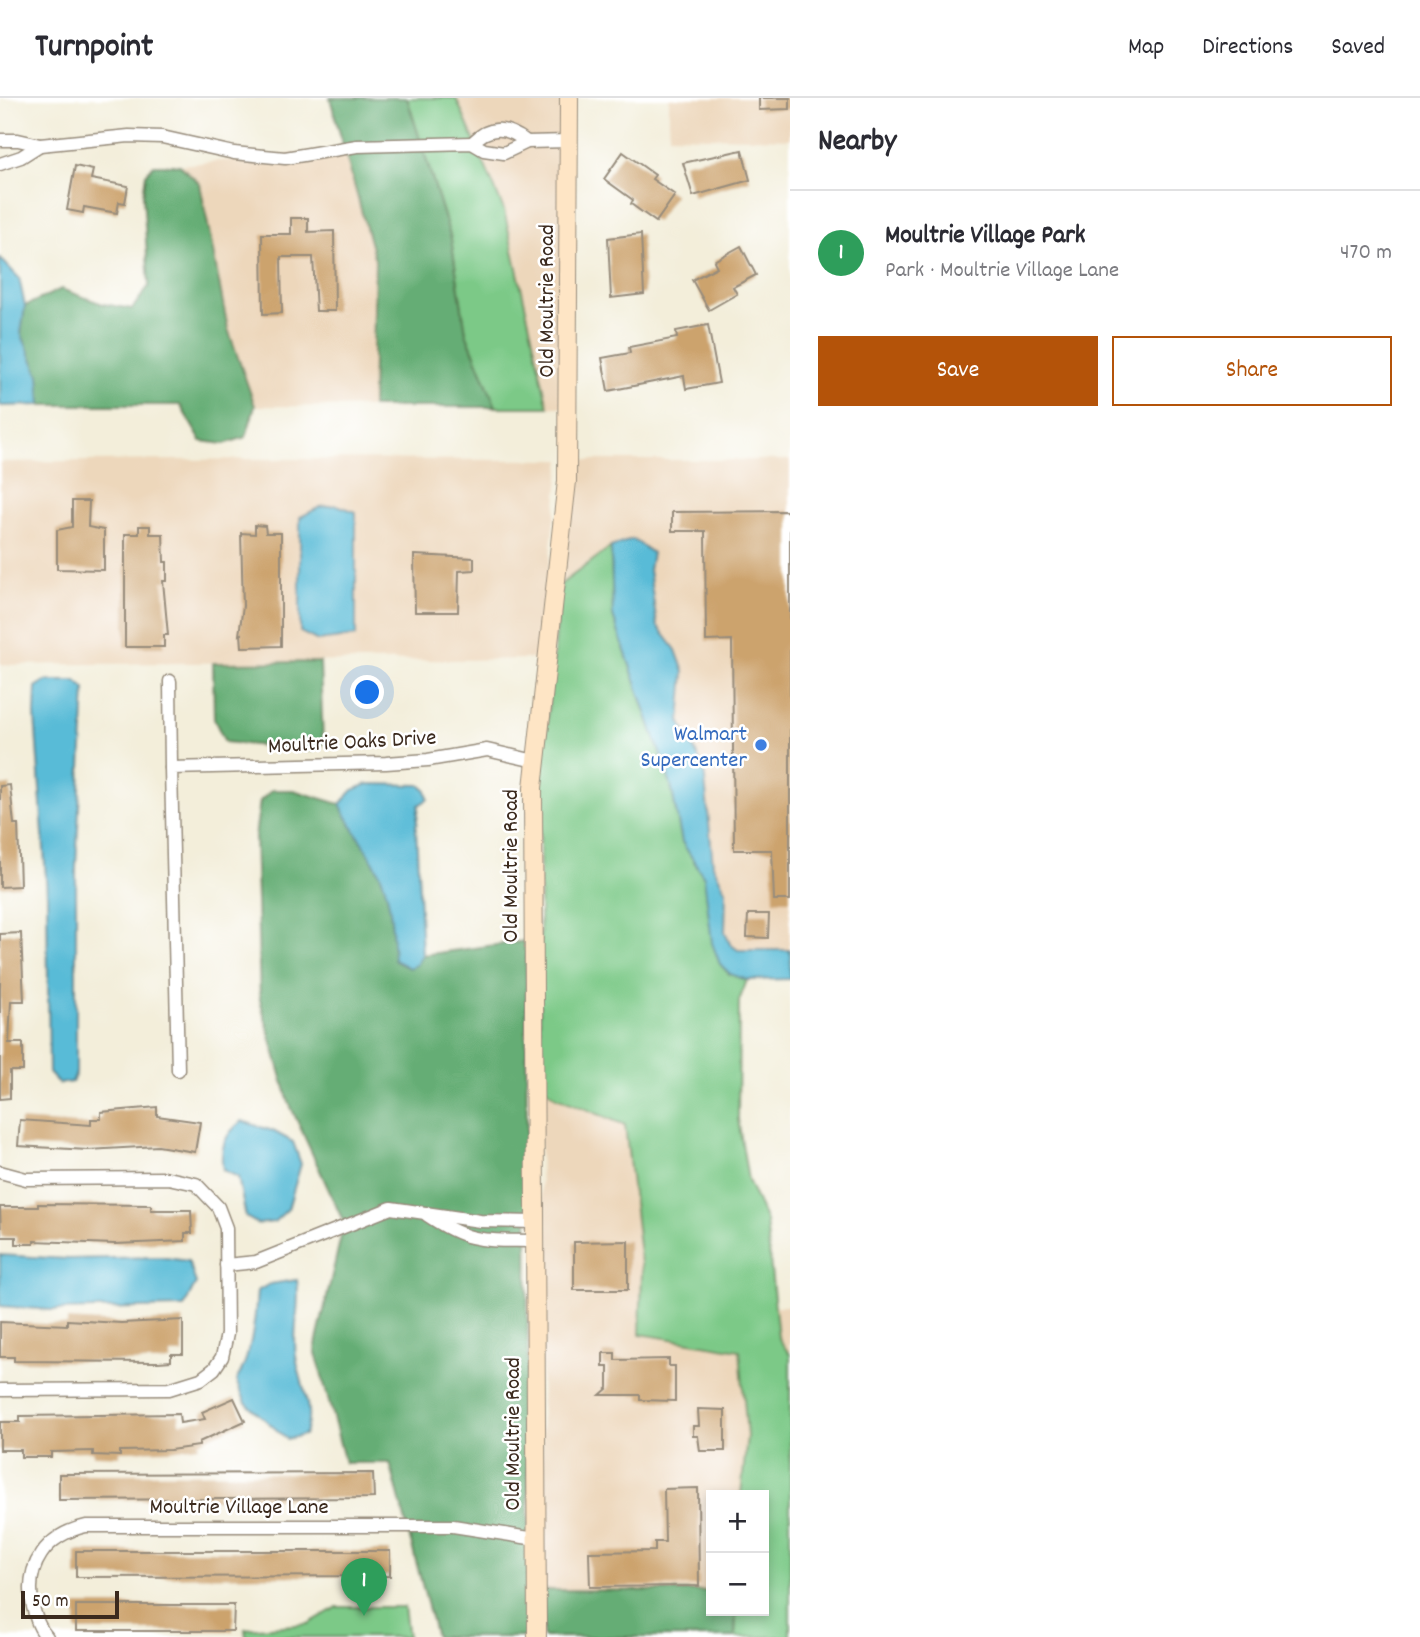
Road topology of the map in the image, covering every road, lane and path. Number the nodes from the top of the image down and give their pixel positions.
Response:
1 (569, 98) edge
2 (0, 140) edge
3 (569, 141) junction
4 (527, 142) junction
5 (472, 143) junction
6 (40, 145) junction
7 (0, 164) edge
8 (170, 681) dead end
9 (535, 761) junction
10 (171, 768) junction
11 (178, 1070) dead end
12 (0, 1171) edge
13 (426, 1214) junction
14 (534, 1222) junction
15 (534, 1241) junction
16 (226, 1265) junction
17 (0, 1390) edge
18 (536, 1539) junction
19 (47, 1637) edge
20 (537, 1637) edge

1 - 3 main road, Old Moultrie Road
2 - 6 street
3 - 4 street
3 - 9 main road, Old Moultrie Road
4 - 5 street
4 - 5 street
5 - 6 street
6 - 7 street
8 - 10 street
9 - 10 street, Moultrie Oaks Drive
9 - 14 main road, Old Moultrie Road
10 - 11 street
12 - 16 street
13 - 14 street
13 - 15 street
13 - 16 street
14 - 15 main road, Old Moultrie Road
15 - 18 main road, Old Moultrie Road
16 - 17 street
18 - 19 street, Moultrie Village Lane
18 - 20 main road, Old Moultrie Road

